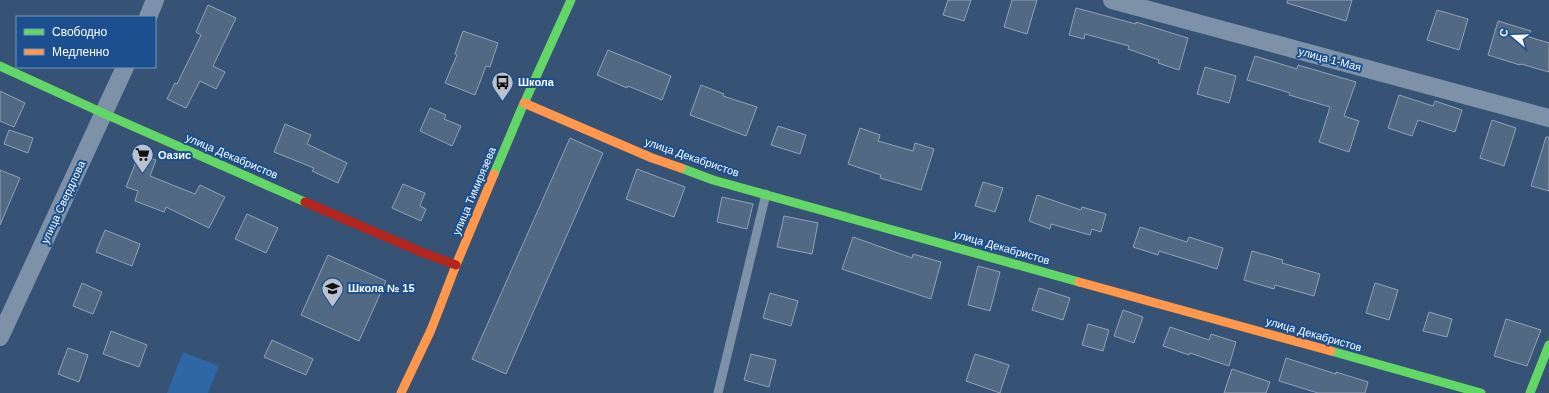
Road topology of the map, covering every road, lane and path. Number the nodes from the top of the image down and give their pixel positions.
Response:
1 (155, 0) edge
2 (571, 0) edge
3 (1112, 0) edge
4 (148, 16) edge
5 (0, 66) edge
6 (125, 68) edge
7 (524, 103) junction
8 (104, 114) junction
9 (1549, 118) edge
10 (766, 194) junction
11 (456, 265) junction
12 (0, 337) edge
13 (1549, 345) edge
14 (401, 393) edge
15 (718, 393) edge
16 (1481, 393) edge
17 (1530, 393) edge

1 - 4 street
2 - 7 street, улица Тимирязева
3 - 9 street, улица 1-Мая
5 - 8 street, улица Декабристов
6 - 8 street, улица Свердлова
7 - 10 street, улица Декабристов
7 - 11 street, улица Тимирязева
8 - 11 street, улица Декабристов
8 - 12 street, улица Свердлова
10 - 15 lane
10 - 16 street, улица Декабристов
11 - 14 street, улица Тимирязева
13 - 17 street

